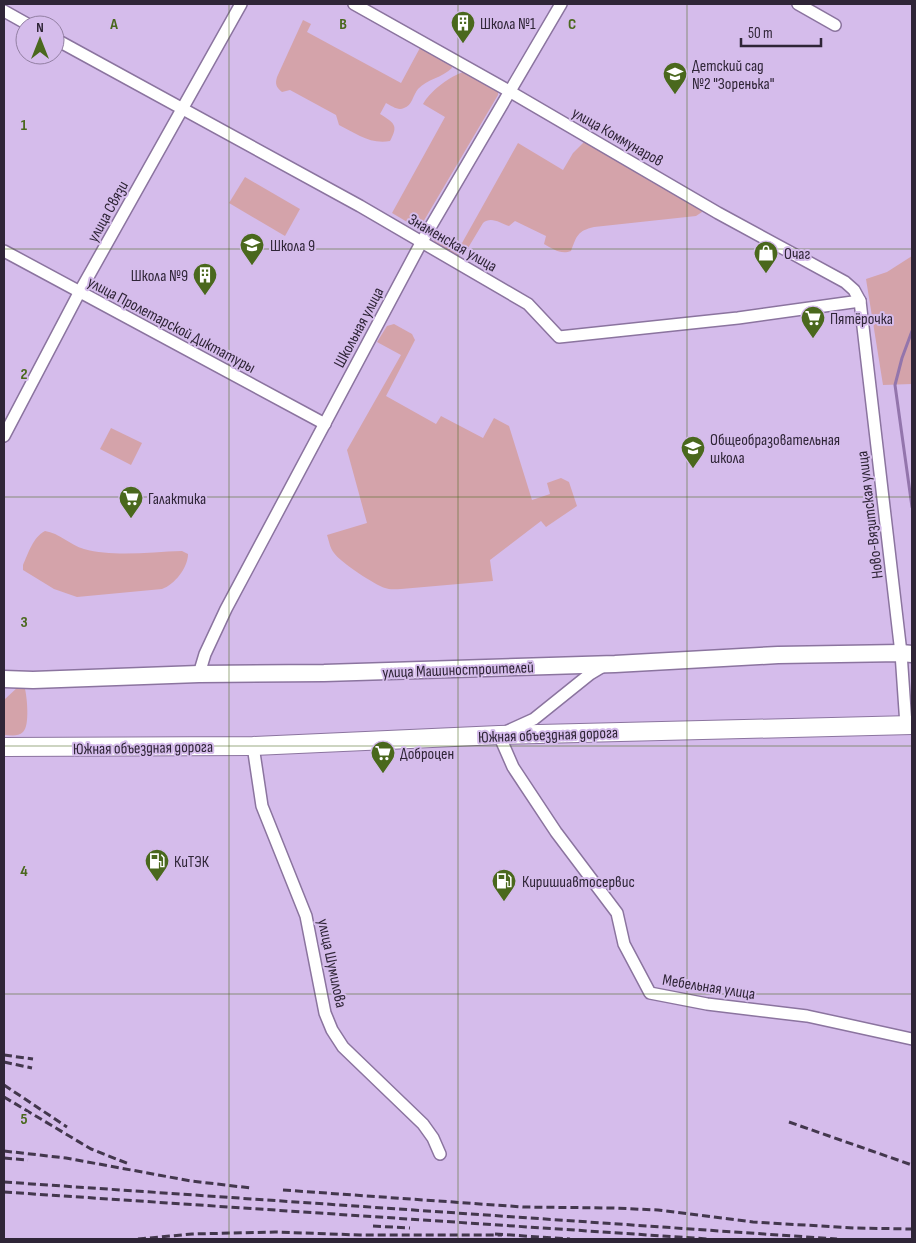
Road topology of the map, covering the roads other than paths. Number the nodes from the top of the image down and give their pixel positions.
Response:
1 (241, 4) edge
2 (354, 4) edge
3 (561, 4) edge
4 (798, 4) edge
5 (4, 11) edge
6 (15, 17) edge
7 (835, 25) dead end
8 (65, 44) edge
9 (509, 91) junction
10 (183, 109) junction
11 (421, 243) junction
12 (4, 251) edge
13 (79, 293) junction
14 (860, 301) junction
15 (325, 424) junction
16 (4, 436) edge
17 (907, 653) edge
18 (606, 664) junction
19 (199, 674) junction
20 (4, 679) edge
21 (909, 725) edge
22 (499, 735) junction
23 (253, 746) junction
24 (4, 748) edge
25 (912, 1039) edge
26 (440, 1154) dead end

1 - 10 street, улица Связи
2 - 9 street, улица Коммунаров
3 - 9 street, Школьная улица
4 - 7 street
5 - 6 street
8 - 10 street, Знаменская улица
9 - 11 street, Школьная улица
9 - 14 street, улица Коммунаров
10 - 11 street, Знаменская улица
10 - 13 street, улица Связи
11 - 14 street, Знаменская улица
11 - 15 street, Школьная улица
12 - 13 street, улица Пролетарской Диктатуры
13 - 15 street, улица Пролетарской Диктатуры
13 - 16 street, улица Связи
14 - 17 street, Ново-Вязитская улица
15 - 19 street, Школьная улица
17 - 18 street, улица Машиностроителей
17 - 21 street, Ново-Вязитская улица
18 - 19 street, улица Машиностроителей
18 - 22 street
19 - 20 street, улица Машиностроителей
21 - 22 main road, Южная объездная дорога
22 - 23 main road, Южная объездная дорога
22 - 25 street, Мебельная улица
23 - 24 main road, Южная объездная дорога
23 - 26 street, улица Шумилова

